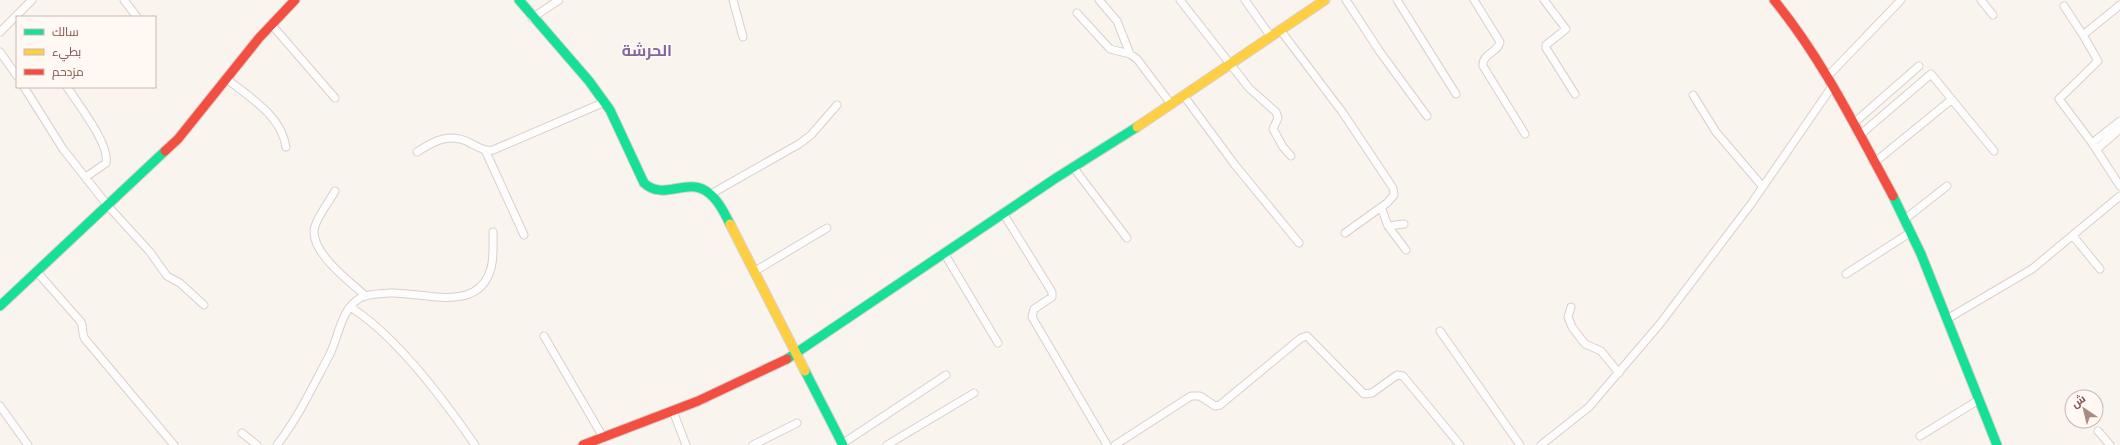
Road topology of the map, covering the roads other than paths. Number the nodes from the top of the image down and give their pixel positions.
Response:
1 (32, 0) edge
2 (124, 0) edge
3 (295, 0) edge
4 (519, 0) edge
5 (558, 0) edge
6 (733, 0) edge
7 (1099, 0) edge
8 (1180, 0) edge
9 (1244, 0) edge
10 (1325, 0) edge
11 (1346, 0) edge
12 (1397, 0) edge
13 (1474, 0) edge
14 (1544, 0) edge
15 (1774, 0) edge
16 (1901, 0) edge
17 (1981, 0) edge
18 (2120, 5) edge
19 (2064, 6) dead end
20 (1077, 13) dead end
21 (1993, 15) dead end
22 (137, 16) edge
23 (532, 18) junction
24 (271, 24) junction
25 (1281, 31) junction
26 (0, 32) edge
27 (2084, 35) junction
28 (743, 37) dead end
29 (1271, 37) junction
30 (0, 52) edge
31 (1130, 54) junction
32 (1230, 65) junction
33 (1919, 66) dead end
34 (16, 75) edge
35 (1828, 76) junction
36 (226, 79) junction
37 (1833, 85) junction
38 (25, 88) edge
39 (68, 88) edge
40 (1456, 94) dead end
41 (1574, 94) dead end
42 (1693, 95) dead end
43 (1184, 96) junction
44 (335, 98) dead end
45 (1951, 100) junction
46 (605, 102) junction
47 (1171, 104) junction
48 (837, 105) dead end
49 (1427, 116) dead end
50 (2120, 121) edge
51 (1855, 122) junction
52 (2120, 130) edge
53 (1524, 134) dead end
54 (1862, 134) junction
55 (2095, 146) junction
56 (286, 148) dead end
57 (485, 150) junction
58 (1994, 151) dead end
59 (417, 152) dead end
60 (1291, 156) dead end
61 (1875, 162) junction
62 (1073, 167) junction
63 (86, 177) junction
64 (1947, 186) dead end
65 (2120, 186) edge
66 (1763, 187) junction
67 (335, 191) dead end
68 (711, 194) junction
69 (2120, 196) edge
70 (108, 206) junction
71 (1381, 207) junction
72 (1003, 213) junction
73 (1905, 219) junction
74 (1404, 224) dead end
75 (1388, 226) junction
76 (827, 228) dead end
77 (493, 232) dead end
78 (1911, 232) junction
79 (1345, 233) dead end
80 (524, 235) dead end
81 (2073, 236) junction
82 (1127, 238) dead end
83 (1299, 243) dead end
84 (1406, 250) dead end
85 (944, 253) junction
86 (2100, 269) dead end
87 (755, 271) junction
88 (37, 272) junction
89 (1846, 274) dead end
90 (366, 296) junction
91 (0, 306) edge
92 (204, 306) dead end
93 (350, 307) junction
94 (1571, 307) dead end
95 (1947, 318) junction
96 (1440, 331) dead end
97 (544, 336) dead end
98 (998, 343) dead end
99 (795, 354) junction
100 (1619, 373) junction
101 (946, 375) dead end
102 (974, 393) dead end
103 (1977, 401) junction
104 (0, 406) edge
105 (672, 411) junction
106 (798, 422) dead end
107 (2098, 431) dead end
108 (242, 433) dead end
109 (1920, 436) dead end
110 (603, 437) junction
111 (28, 445) edge
112 (174, 445) edge
113 (257, 445) edge
114 (277, 445) edge
115 (474, 445) edge
116 (583, 445) edge
117 (686, 445) edge
118 (753, 445) edge
119 (842, 445) edge
120 (887, 445) edge
121 (1107, 445) edge
122 (1115, 445) edge
123 (1460, 445) edge
124 (1520, 445) edge
125 (1541, 445) edge
126 (1997, 445) edge
127 (2110, 445) edge

1 - 26 street
2 - 22 street
3 - 24 street
4 - 23 street
5 - 23 street
6 - 28 street
7 - 31 street
8 - 32 street
9 - 29 street
10 - 25 street
11 - 49 street
12 - 40 street
13 - 53 street
14 - 41 street
15 - 35 street
16 - 35 street
17 - 21 street
18 - 27 street
19 - 27 street
20 - 31 street
23 - 46 street
24 - 36 street
24 - 44 street
25 - 29 street
25 - 71 street
27 - 55 street
29 - 32 street
30 - 34 street
31 - 47 street
32 - 43 street
32 - 60 street
33 - 51 street
35 - 37 street
36 - 56 street
36 - 70 street
37 - 51 street
37 - 66 street
38 - 63 street
39 - 63 street
42 - 66 street
43 - 47 street
43 - 83 street
45 - 54 street
45 - 58 street
45 - 61 street
46 - 57 street
46 - 68 street
47 - 62 street
48 - 68 street
50 - 55 street
51 - 54 street
52 - 55 street
54 - 61 street
55 - 65 street
57 - 59 street
57 - 80 street
61 - 73 street
62 - 72 street
62 - 82 street
63 - 70 street
64 - 73 street
66 - 100 street
67 - 90 street
68 - 87 street
69 - 81 street
70 - 88 street
70 - 92 street
71 - 75 street
71 - 79 street
72 - 85 street
72 - 121 street
73 - 78 street
74 - 75 street
75 - 84 street
76 - 87 street
77 - 90 street
78 - 89 street
78 - 95 street
81 - 86 street
81 - 95 street
85 - 98 street
85 - 99 street
87 - 99 street
88 - 91 street
88 - 112 street
90 - 93 street
93 - 114 street
93 - 115 street
94 - 100 street
95 - 103 street
96 - 124 street
97 - 110 street
99 - 105 street
99 - 119 street
100 - 125 street
101 - 119 street
102 - 120 street
103 - 109 street
103 - 126 street
104 - 111 street
105 - 110 street
105 - 117 street
106 - 118 street
107 - 127 street
108 - 113 street
110 - 116 street
122 - 123 street

